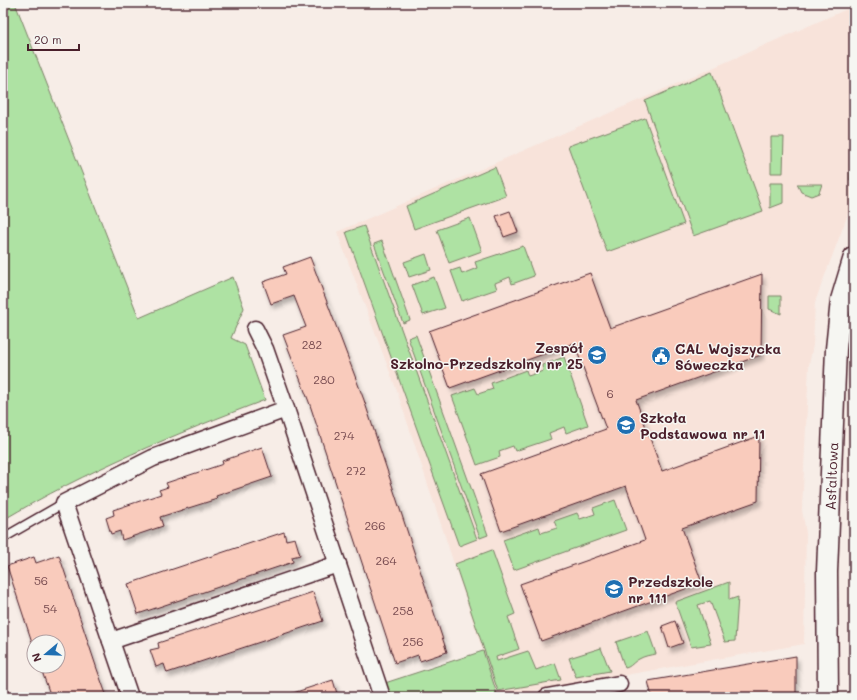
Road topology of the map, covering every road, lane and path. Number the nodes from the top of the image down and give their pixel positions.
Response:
1 (854, 257) edge
2 (256, 329) dead end
3 (286, 409) junction
4 (64, 503) junction
5 (3, 538) edge
6 (338, 564) junction
7 (111, 641) junction
8 (618, 684) dead end
9 (130, 697) edge
10 (382, 697) edge
11 (547, 697) edge
12 (828, 697) edge

1 - 12 street, Asfaltowa
2 - 3 street
3 - 4 street
3 - 6 street
4 - 5 lane
4 - 7 street
6 - 7 street
6 - 10 street
7 - 9 street
8 - 11 street

